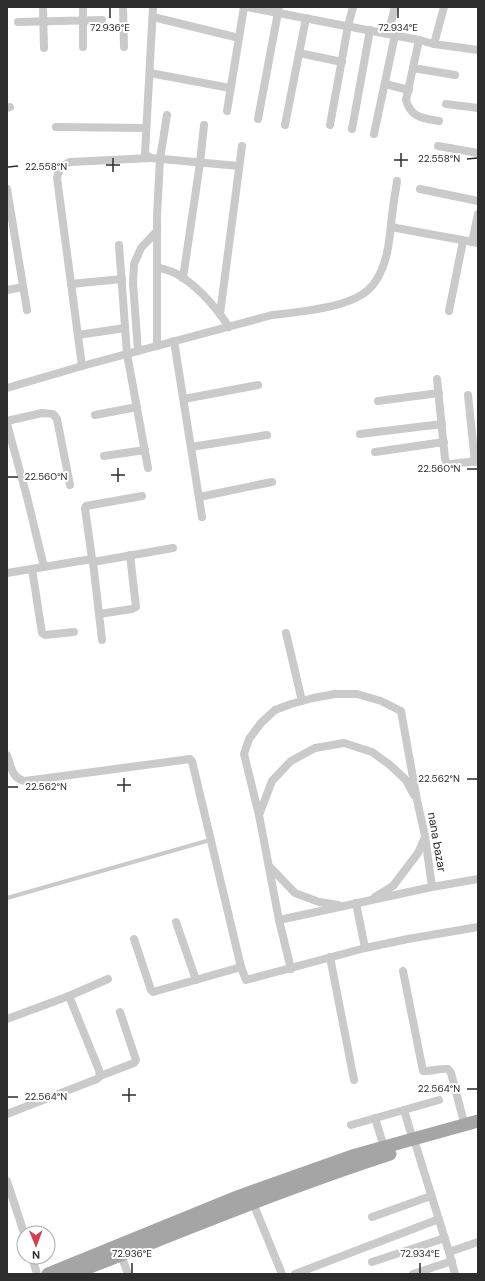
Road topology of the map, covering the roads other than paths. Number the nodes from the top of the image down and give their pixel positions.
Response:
1 (43, 7) edge
2 (83, 7) edge
3 (123, 7) edge
4 (153, 7) edge
5 (246, 7) edge
6 (353, 7) edge
7 (395, 7) edge
8 (444, 7) edge
9 (279, 10) edge
10 (153, 17) junction
11 (306, 18) junction
12 (83, 20) junction
13 (102, 20) dead end
14 (43, 21) junction
15 (18, 22) dead end
16 (348, 26) junction
17 (370, 30) junction
18 (392, 35) junction
19 (239, 38) junction
20 (419, 40) junction
21 (434, 44) junction
22 (83, 47) dead end
23 (124, 47) dead end
24 (44, 48) dead end
25 (477, 48) edge
26 (299, 53) junction
27 (342, 62) junction
28 (413, 68) junction
29 (150, 73) junction
30 (455, 75) dead end
31 (385, 84) junction
32 (230, 88) junction
33 (409, 90) junction
34 (446, 104) dead end
35 (478, 108) edge
36 (227, 110) dead end
37 (167, 115) dead end
38 (258, 119) dead end
39 (439, 121) dead end
40 (204, 125) dead end
41 (285, 125) dead end
42 (330, 125) dead end
43 (56, 127) dead end
44 (146, 128) junction
45 (352, 129) dead end
46 (374, 134) dead end
47 (242, 146) dead end
48 (438, 146) dead end
49 (478, 153) edge
50 (151, 158) junction
51 (160, 158) junction
52 (200, 163) junction
53 (239, 166) junction
54 (397, 181) dead end
55 (7, 189) edge
56 (420, 189) dead end
57 (478, 201) edge
58 (478, 214) edge
59 (390, 227) junction
60 (157, 230) junction
61 (463, 241) junction
62 (475, 243) edge
63 (119, 245) dead end
64 (157, 267) junction
65 (183, 278) junction
66 (122, 279) junction
67 (71, 284) junction
68 (23, 287) junction
69 (7, 290) edge
70 (27, 310) dead end
71 (450, 311) dead end
72 (220, 314) junction
73 (228, 327) junction
74 (125, 328) junction
75 (78, 335) junction
76 (174, 341) junction
77 (157, 346) junction
78 (138, 351) junction
79 (127, 354) junction
80 (82, 366) junction
81 (437, 379) dead end
82 (258, 385) dead end
83 (7, 388) edge
84 (438, 393) junction
85 (468, 395) dead end
86 (184, 399) junction
87 (378, 401) dead end
88 (137, 407) junction
89 (95, 415) dead end
90 (7, 423) edge
91 (442, 424) junction
92 (360, 434) dead end
93 (267, 435) dead end
94 (444, 442) junction
95 (191, 447) junction
96 (145, 450) junction
97 (375, 452) dead end
98 (104, 456) dead end
99 (476, 462) edge
100 (148, 468) dead end
101 (272, 482) dead end
102 (70, 485) dead end
103 (142, 496) dead end
104 (199, 497) junction
105 (202, 517) dead end
106 (173, 548) dead end
107 (130, 555) junction
108 (93, 560) junction
109 (44, 566) junction
110 (32, 569) junction
111 (7, 573) edge
112 (99, 614) junction
113 (74, 632) dead end
114 (286, 632) dead end
115 (102, 640) dead end
116 (302, 701) junction
117 (7, 755) edge
118 (417, 800) junction
119 (258, 815) junction
120 (425, 836) junction
121 (211, 840) junction
122 (269, 866) junction
123 (478, 879) edge
124 (432, 887) junction
125 (7, 898) edge
126 (371, 900) junction
127 (356, 903) junction
128 (345, 906) junction
129 (280, 920) junction
130 (176, 922) dead end
131 (478, 927) edge
132 (134, 939) dead end
133 (365, 948) junction
134 (330, 957) junction
135 (241, 967) junction
136 (291, 969) junction
137 (403, 971) dead end
138 (108, 979) dead end
139 (196, 980) junction
140 (69, 996) junction
141 (120, 1012) dead end
142 (7, 1019) edge
143 (100, 1076) junction
144 (354, 1080) dead end
145 (440, 1100) dead end
146 (404, 1110) junction
147 (7, 1114) edge
148 (375, 1118) junction
149 (478, 1121) edge
150 (351, 1125) dead end
151 (464, 1126) junction
152 (478, 1129) edge
153 (414, 1143) junction
154 (384, 1147) junction
155 (7, 1181) edge
156 (432, 1196) junction
157 (253, 1202) junction
158 (372, 1217) dead end
159 (439, 1219) junction
160 (21, 1225) edge
161 (445, 1238) junction
162 (478, 1242) edge
163 (450, 1252) junction
164 (121, 1255) junction
165 (452, 1261) junction
166 (372, 1262) dead end
167 (48, 1274) edge
168 (72, 1274) edge
169 (128, 1274) edge
170 (282, 1274) edge
171 (295, 1274) edge
172 (412, 1274) edge
173 (455, 1274) edge

1 - 14 street
2 - 12 street
3 - 23 street
4 - 10 street
5 - 9 street
5 - 19 street
6 - 16 street
7 - 18 street
8 - 21 street
9 - 11 street
9 - 38 street
10 - 19 street
10 - 29 street
11 - 16 street
11 - 26 street
12 - 13 street
12 - 14 street
12 - 22 street
14 - 15 street
14 - 24 street
16 - 17 street
16 - 27 street
17 - 18 street
17 - 45 street
18 - 20 street
18 - 31 street
19 - 32 street
20 - 21 street
20 - 28 street
21 - 25 street
26 - 27 street
26 - 41 street
27 - 42 street
28 - 30 street
28 - 33 street
29 - 32 street
29 - 44 street
31 - 33 street
31 - 46 street
32 - 36 street
33 - 39 street
34 - 35 street
37 - 51 street
40 - 52 street
43 - 44 street
44 - 50 street
47 - 53 street
48 - 49 street
50 - 51 street
50 - 67 street
51 - 52 street
51 - 60 street
52 - 53 street
52 - 65 street
53 - 72 street
54 - 59 street
55 - 68 street
56 - 57 street
58 - 62 street
59 - 61 street
59 - 73 street
60 - 64 street
60 - 78 street
61 - 62 street
61 - 71 street
63 - 66 street
64 - 65 street
64 - 77 street
65 - 72 street
66 - 67 street
66 - 74 street
67 - 75 street
68 - 69 street
68 - 70 street
72 - 73 street
73 - 76 street
74 - 75 street
74 - 79 street
75 - 80 street
76 - 77 street
76 - 86 street
77 - 78 street
78 - 79 street
79 - 80 street
79 - 88 street
80 - 83 street
81 - 84 street
82 - 86 street
84 - 87 street
84 - 91 street
85 - 99 street
86 - 95 street
88 - 89 street
88 - 96 street
90 - 102 street
90 - 109 street
91 - 92 street
91 - 94 street
93 - 95 street
94 - 97 street
94 - 99 street
95 - 104 street
96 - 98 street
96 - 100 street
101 - 104 street
103 - 108 street
104 - 105 street
106 - 107 street
107 - 108 street
107 - 112 street
108 - 109 street
108 - 112 street
109 - 110 street
110 - 111 street
110 - 113 street
112 - 115 street
114 - 116 street
116 - 118 street, nana bazar
116 - 119 street, nana bazar
117 - 121 street
118 - 119 street
118 - 120 street, nana bazar
119 - 122 street, nana bazar
120 - 124 street, nana bazar
120 - 126 street
121 - 125 lane
121 - 135 street
122 - 128 street
122 - 129 street, nana bazar
123 - 124 street
124 - 126 street, nana bazar
126 - 127 street, nana bazar
127 - 128 street, nana bazar
127 - 133 street
128 - 129 street, nana bazar
129 - 136 street
130 - 139 street
131 - 133 street
132 - 139 street
133 - 134 street
134 - 136 street
134 - 144 street
135 - 136 street
135 - 139 street
137 - 151 street
138 - 140 street
140 - 142 street
140 - 143 street
141 - 143 street
143 - 147 street
145 - 146 street
146 - 148 street
146 - 153 street
148 - 150 street
148 - 154 street
149 - 151 main road
151 - 153 main road
152 - 153 main road
153 - 154 main road
153 - 156 street
153 - 157 main road
154 - 167 main road
155 - 160 street
156 - 158 street
156 - 159 street
157 - 164 main road
157 - 170 street
159 - 161 street
159 - 171 street
161 - 163 street
161 - 166 street
162 - 163 street
163 - 165 street
164 - 168 main road
164 - 169 street
165 - 172 street
165 - 173 street

